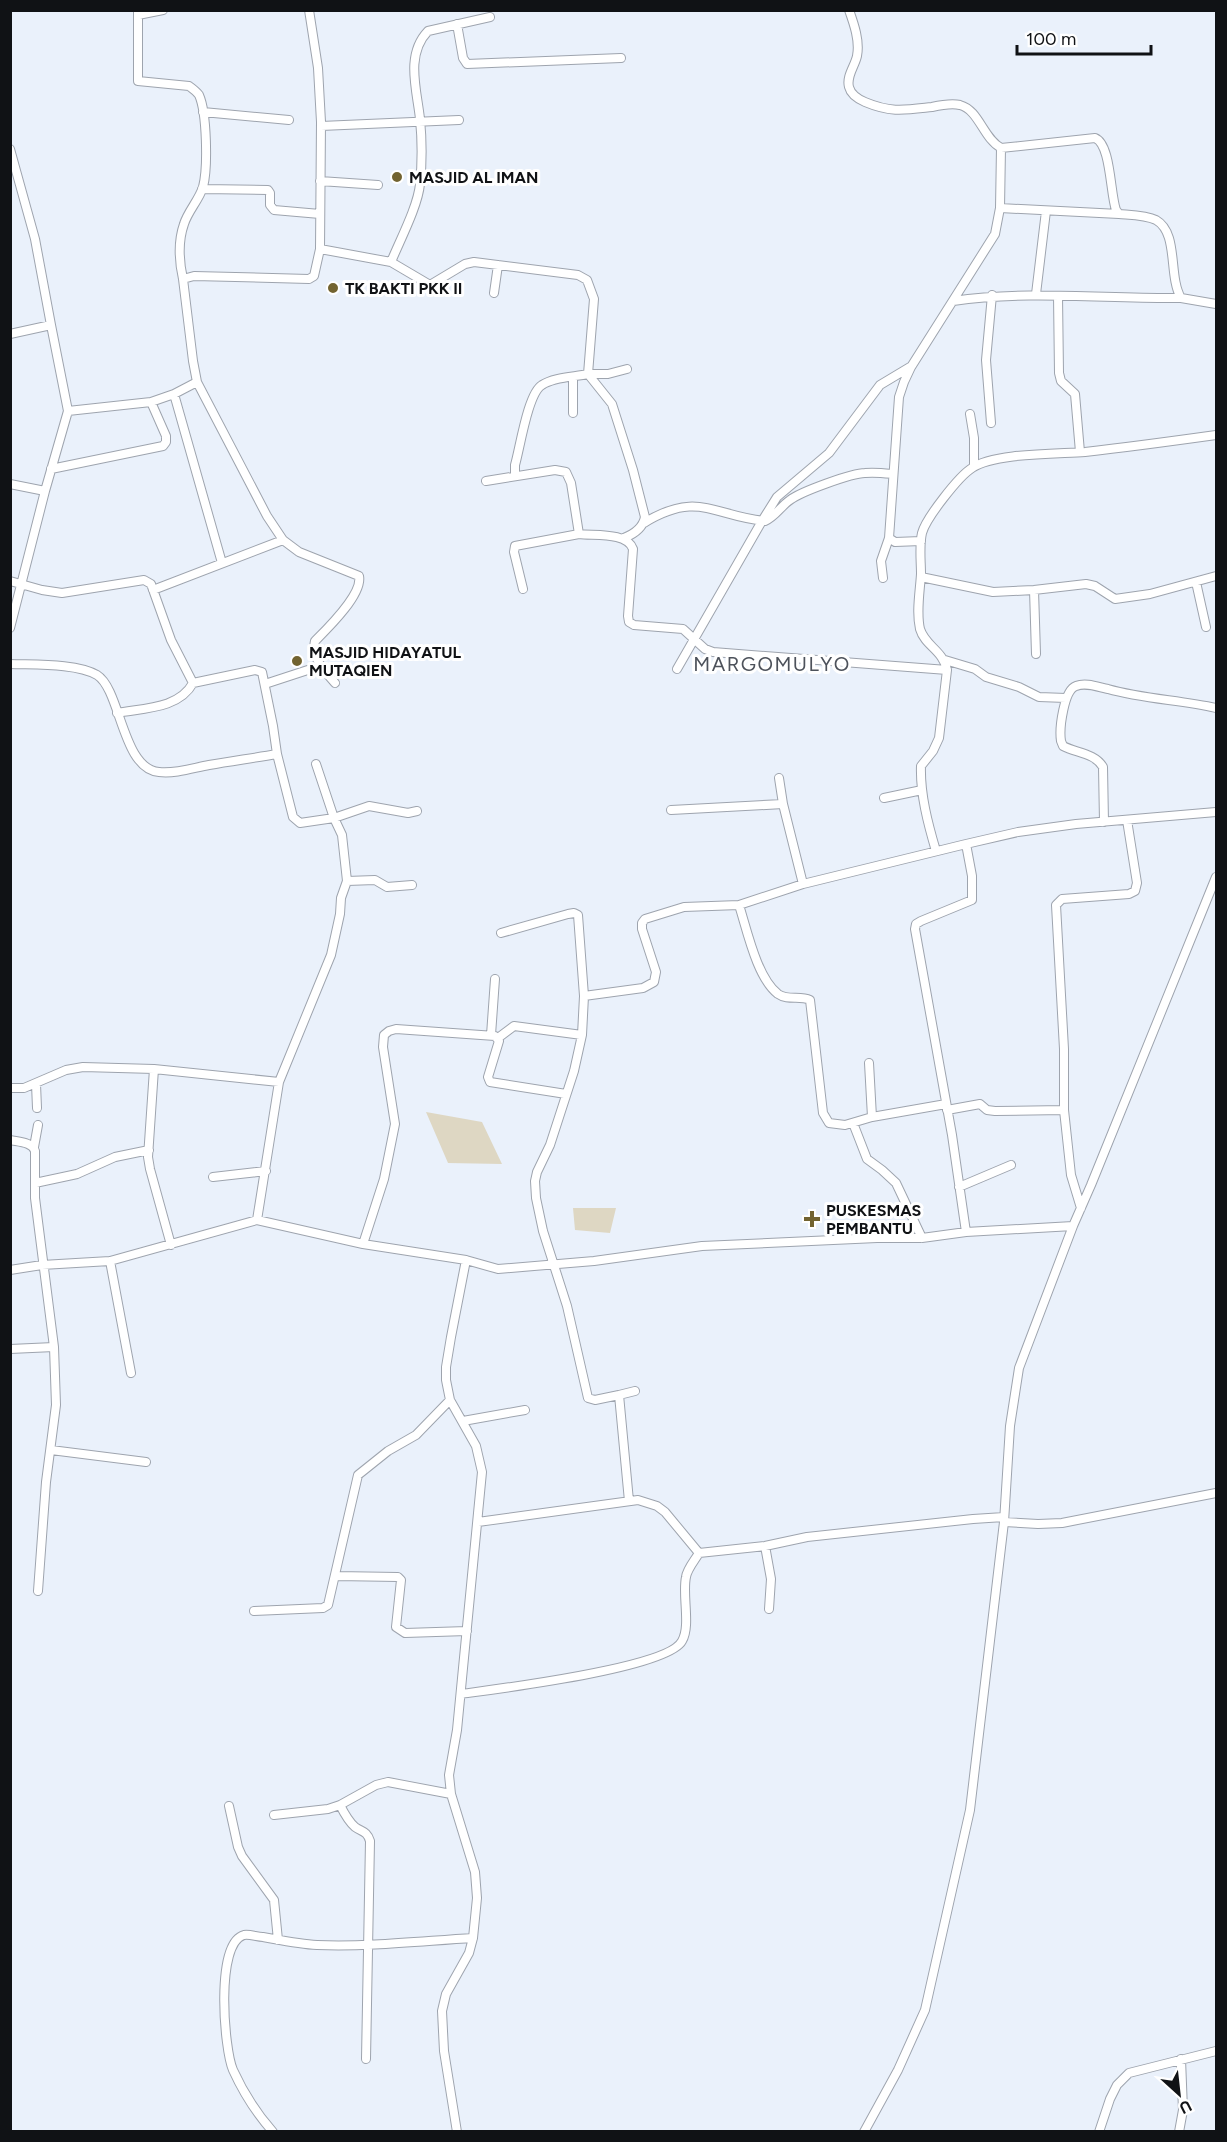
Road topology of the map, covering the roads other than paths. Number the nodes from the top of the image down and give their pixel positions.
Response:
1 (163, 10) edge
2 (309, 10) edge
3 (849, 10) edge
4 (138, 13) edge
5 (490, 17) dead end
6 (457, 24) junction
7 (621, 58) dead end
8 (202, 112) junction
9 (289, 120) dead end
10 (459, 120) dead end
11 (420, 121) junction
12 (321, 126) junction
13 (1000, 148) junction
14 (10, 149) edge
15 (320, 181) junction
16 (378, 185) dead end
17 (202, 189) junction
18 (1000, 208) junction
19 (1046, 211) junction
20 (320, 214) junction
21 (1119, 214) junction
22 (320, 249) junction
23 (391, 262) junction
24 (498, 265) junction
25 (183, 279) junction
26 (494, 293) dead end
27 (1036, 294) junction
28 (992, 295) junction
29 (1058, 296) junction
30 (1181, 298) junction
31 (953, 301) junction
32 (1216, 304) edge
33 (51, 325) junction
34 (10, 334) edge
35 (911, 366) junction
36 (627, 369) dead end
37 (588, 374) junction
38 (573, 377) junction
39 (197, 382) junction
40 (174, 394) junction
41 (151, 402) junction
42 (69, 411) junction
43 (573, 413) dead end
44 (970, 414) dead end
45 (992, 423) dead end
46 (1216, 435) edge
47 (1080, 452) junction
48 (974, 466) junction
49 (51, 469) junction
50 (893, 474) junction
51 (515, 476) junction
52 (486, 482) dead end
53 (10, 484) edge
54 (45, 491) junction
55 (762, 521) junction
56 (644, 523) junction
57 (579, 534) junction
58 (624, 538) junction
59 (888, 538) junction
60 (283, 540) junction
61 (921, 541) junction
62 (222, 563) junction
63 (1216, 576) edge
64 (921, 577) junction
65 (883, 578) dead end
66 (10, 581) edge
67 (1196, 582) junction
68 (20, 583) junction
69 (522, 589) dead end
70 (153, 590) junction
71 (1034, 591) junction
72 (1206, 627) dead end
73 (10, 628) edge
74 (695, 639) junction
75 (1036, 654) dead end
76 (945, 660) junction
77 (10, 664) edge
78 (320, 666) junction
79 (677, 669) dead end
80 (947, 669) junction
81 (335, 682) dead end
82 (193, 683) junction
83 (265, 684) junction
84 (1066, 698) junction
85 (1216, 708) edge
86 (117, 712) junction
87 (277, 754) junction
88 (316, 764) dead end
89 (779, 778) dead end
90 (922, 790) junction
91 (884, 798) dead end
92 (783, 804) junction
93 (671, 810) dead end
94 (417, 811) dead end
95 (1216, 812) edge
96 (334, 818) junction
97 (1127, 820) junction
98 (1104, 822) junction
99 (966, 844) junction
100 (936, 850) junction
101 (1216, 877) edge
102 (347, 881) junction
103 (803, 884) junction
104 (412, 885) dead end
105 (739, 905) junction
106 (501, 933) dead end
107 (495, 979) dead end
108 (584, 996) junction
109 (582, 1035) junction
110 (495, 1036) junction
111 (869, 1063) dead end
112 (154, 1069) junction
113 (279, 1082) junction
114 (36, 1084) junction
115 (10, 1088) edge
116 (566, 1095) junction
117 (946, 1107) junction
118 (37, 1108) dead end
119 (1064, 1110) junction
120 (872, 1117) junction
121 (853, 1123) junction
122 (38, 1125) dead end
123 (10, 1140) edge
124 (34, 1147) junction
125 (149, 1150) junction
126 (1011, 1165) dead end
127 (266, 1171) junction
128 (213, 1177) dead end
129 (35, 1183) junction
130 (959, 1187) junction
131 (1081, 1208) junction
132 (257, 1220) junction
133 (1073, 1226) junction
134 (966, 1232) junction
135 (922, 1238) junction
136 (363, 1244) junction
137 (171, 1245) junction
138 (466, 1260) junction
139 (110, 1262) junction
140 (552, 1264) junction
141 (42, 1265) junction
142 (10, 1270) edge
143 (54, 1347) junction
144 (10, 1349) edge
145 (132, 1373) dead end
146 (635, 1391) dead end
147 (619, 1395) junction
148 (450, 1400) junction
149 (525, 1410) dead end
150 (463, 1421) junction
151 (51, 1450) junction
152 (146, 1462) dead end
153 (1216, 1493) edge
154 (629, 1501) junction
155 (1004, 1520) junction
156 (478, 1522) junction
157 (765, 1546) junction
158 (699, 1553) junction
159 (336, 1576) junction
160 (38, 1590) dead end
161 (769, 1609) dead end
162 (254, 1611) dead end
163 (467, 1631) junction
164 (461, 1694) junction
165 (451, 1794) junction
166 (340, 1805) junction
167 (229, 1806) dead end
168 (274, 1815) dead end
169 (473, 1938) junction
170 (278, 1940) junction
171 (369, 1943) junction
172 (1216, 2051) edge
173 (366, 2059) dead end
174 (1181, 2060) junction
175 (273, 2132) edge
176 (457, 2132) edge
177 (864, 2132) edge
178 (1099, 2132) edge
179 (1179, 2132) edge

1 - 4 street
2 - 12 street
3 - 13 street
4 - 8 street
5 - 6 street
6 - 7 street
6 - 11 street
8 - 9 street
8 - 17 street
10 - 11 street
11 - 12 street
11 - 23 street
12 - 15 street
13 - 18 street
13 - 21 street
14 - 33 street
15 - 16 street
15 - 20 street
17 - 20 street
17 - 25 street
18 - 19 street
18 - 31 street
19 - 21 street
19 - 27 street
20 - 22 street
21 - 30 street
22 - 23 street
22 - 25 street
23 - 24 street
24 - 26 street
24 - 37 street
25 - 39 street
27 - 28 street
27 - 29 street
28 - 31 street
28 - 45 street
29 - 30 street
29 - 47 street
30 - 32 street
31 - 35 street
33 - 34 street
33 - 42 street
35 - 50 street
35 - 55 street
36 - 37 street
37 - 38 street
37 - 56 street
38 - 43 street
38 - 51 street
39 - 40 street
39 - 60 street
40 - 41 street
40 - 62 street
41 - 42 street
41 - 49 street
42 - 49 street
44 - 48 street
46 - 47 street
47 - 48 street
48 - 61 street
49 - 54 street
50 - 55 street
50 - 59 street
51 - 52 street
51 - 57 street
53 - 54 street
54 - 68 street
55 - 56 street
55 - 74 street
56 - 58 street
57 - 58 street
57 - 69 street
58 - 74 street
59 - 61 street
59 - 65 street
60 - 62 street
60 - 78 street
61 - 64 street
62 - 70 street
63 - 67 street
64 - 71 street
64 - 76 street
66 - 68 street
67 - 71 street
67 - 72 street
68 - 70 street
68 - 73 street
70 - 82 street
71 - 75 street
74 - 79 street
74 - 80 street
76 - 80 street
76 - 84 street
77 - 86 street
78 - 81 street
78 - 83 street
80 - 90 street
82 - 83 street
82 - 86 street
83 - 87 street
84 - 85 street
84 - 98 street
86 - 87 street
87 - 96 street
88 - 96 street
89 - 92 street
90 - 91 street
90 - 100 street
92 - 93 street
92 - 103 street
94 - 96 street
95 - 97 street
96 - 102 street
97 - 98 street
97 - 119 street
98 - 99 street
99 - 100 street
99 - 117 street
100 - 103 street
101 - 131 street
102 - 104 street
102 - 113 street
103 - 105 street
105 - 108 street
105 - 121 street
106 - 108 street
107 - 110 street
108 - 109 street
109 - 110 street
109 - 116 street
110 - 116 street
110 - 136 street
111 - 120 street
112 - 113 street
112 - 114 street
112 - 125 street
113 - 127 street
114 - 115 street
114 - 118 street
116 - 140 street
117 - 119 street
117 - 120 street
117 - 130 street
119 - 131 street
120 - 121 street
121 - 135 street
122 - 124 street
123 - 124 street
124 - 129 street
125 - 129 street
125 - 137 street
126 - 130 street
127 - 128 street
127 - 132 street
129 - 141 street
130 - 134 street
131 - 133 street
132 - 136 street
132 - 137 street
133 - 134 street
133 - 155 street
134 - 135 street
135 - 140 street
136 - 138 street
137 - 139 street
138 - 140 street
138 - 148 street
139 - 141 street
139 - 145 street
140 - 147 street
141 - 142 street
141 - 143 street
143 - 144 street
143 - 151 street
146 - 147 street
147 - 154 street
148 - 150 street
148 - 159 street
149 - 150 street
150 - 156 street
151 - 152 street
151 - 160 street
153 - 155 street
154 - 156 street
154 - 158 street
155 - 157 street
155 - 177 street
156 - 163 street
157 - 158 street
157 - 161 street
158 - 164 street
159 - 162 street
159 - 163 street
163 - 164 street
164 - 165 street
165 - 166 street
165 - 169 street
166 - 168 street
166 - 171 street
167 - 170 street
169 - 171 street
169 - 176 street
170 - 171 street
170 - 175 street
171 - 173 street
172 - 174 street
174 - 178 street
174 - 179 street

